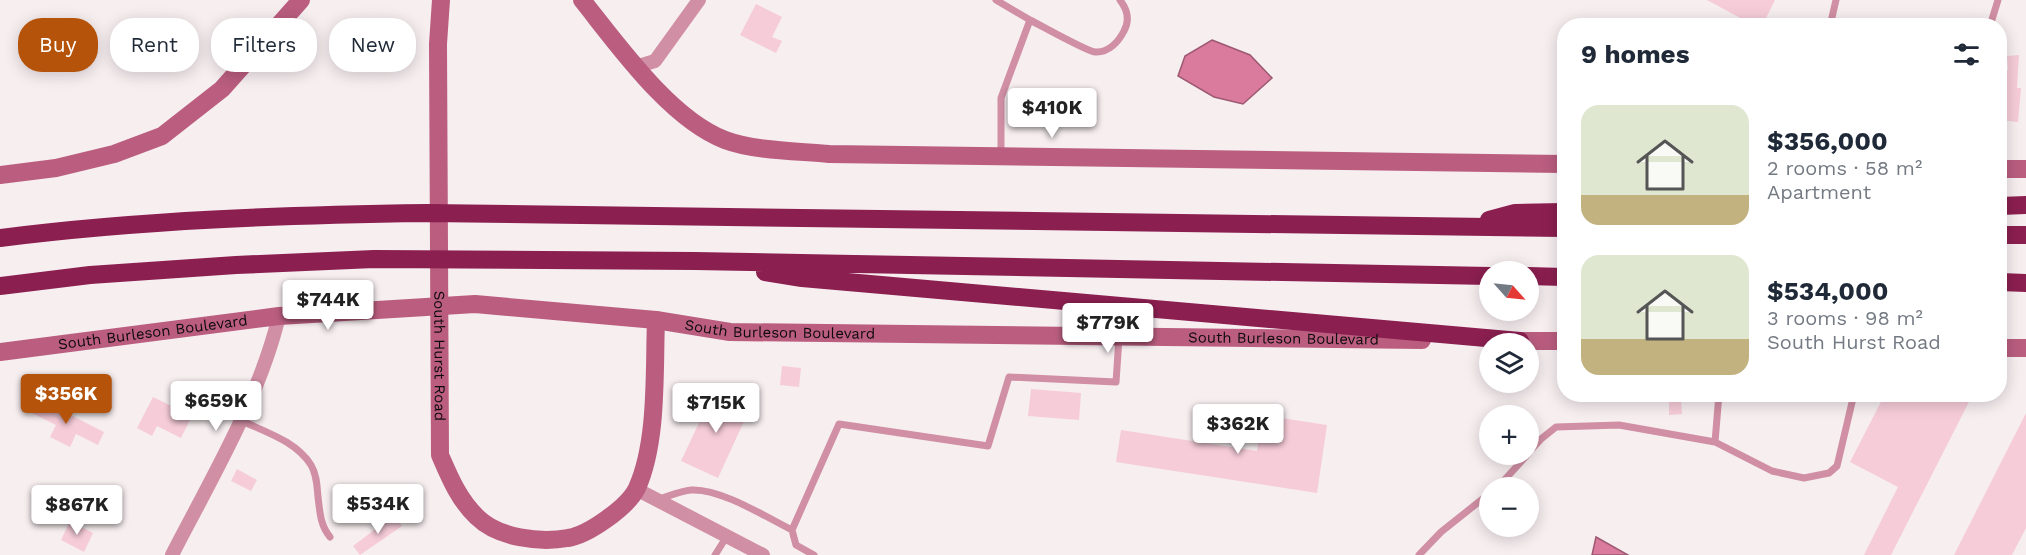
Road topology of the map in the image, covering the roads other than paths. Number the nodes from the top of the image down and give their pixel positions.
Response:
1 (301, 0) edge
2 (441, 0) edge
3 (582, 0) edge
4 (699, 0) edge
5 (997, 0) edge
6 (1120, 0) edge
7 (1836, 0) edge
8 (1998, 0) edge
9 (1832, 18) edge
10 (1992, 18) edge
11 (1030, 20) junction
12 (635, 67) junction
13 (1001, 157) junction
14 (1557, 164) edge
15 (2007, 169) edge
16 (2026, 169) edge
17 (0, 175) edge
18 (2026, 205) edge
19 (2007, 206) edge
20 (1557, 212) edge
21 (1468, 226) junction
22 (1557, 228) edge
23 (2007, 235) edge
24 (2026, 235) edge
25 (0, 238) edge
26 (695, 261) junction
27 (1479, 276) edge
28 (1539, 276) edge
29 (1557, 277) edge
30 (2007, 282) edge
31 (2026, 282) edge
32 (0, 286) edge
33 (279, 316) junction
34 (656, 320) junction
35 (1120, 336) junction
36 (1479, 337) edge
37 (1479, 340) edge
38 (1539, 341) edge
39 (1557, 341) edge
40 (2007, 348) edge
41 (2026, 348) edge
42 (0, 352) edge
43 (1718, 402) edge
44 (1852, 402) edge
45 (240, 420) junction
46 (1539, 441) edge
47 (1715, 442) junction
48 (1518, 465) edge
49 (1507, 477) edge
50 (636, 489) junction
51 (657, 500) junction
52 (1479, 502) edge
53 (792, 530) junction
54 (727, 536) junction
55 (330, 537) dead end
56 (172, 555) edge
57 (715, 555) edge
58 (763, 555) edge
59 (814, 555) edge
60 (1419, 555) edge

1 - 17 main road
2 - 50 main road, South Hurst Road
3 - 12 main road
4 - 12 street
5 - 11 lane
6 - 11 lane
7 - 9 lane
8 - 10 lane
11 - 13 lane
12 - 13 main road
13 - 14 main road
15 - 16 main road
18 - 19 highway
20 - 21 highway
21 - 22 highway
21 - 25 highway
23 - 24 highway
26 - 27 highway
26 - 32 highway
26 - 36 highway
28 - 29 highway
30 - 31 highway
33 - 34 main road, South Burleson Boulevard
33 - 42 main road, South Burleson Boulevard
33 - 45 street
34 - 35 main road, South Burleson Boulevard
34 - 50 main road, South Hurst Road
35 - 37 main road, South Burleson Boulevard
35 - 53 lane
38 - 39 main road, South Burleson Boulevard
40 - 41 main road
43 - 47 lane
44 - 47 lane
45 - 55 lane
45 - 56 street
46 - 47 lane
48 - 49 lane
50 - 51 street
51 - 53 lane
51 - 54 street
52 - 60 lane
53 - 59 lane
54 - 57 lane
54 - 58 street

